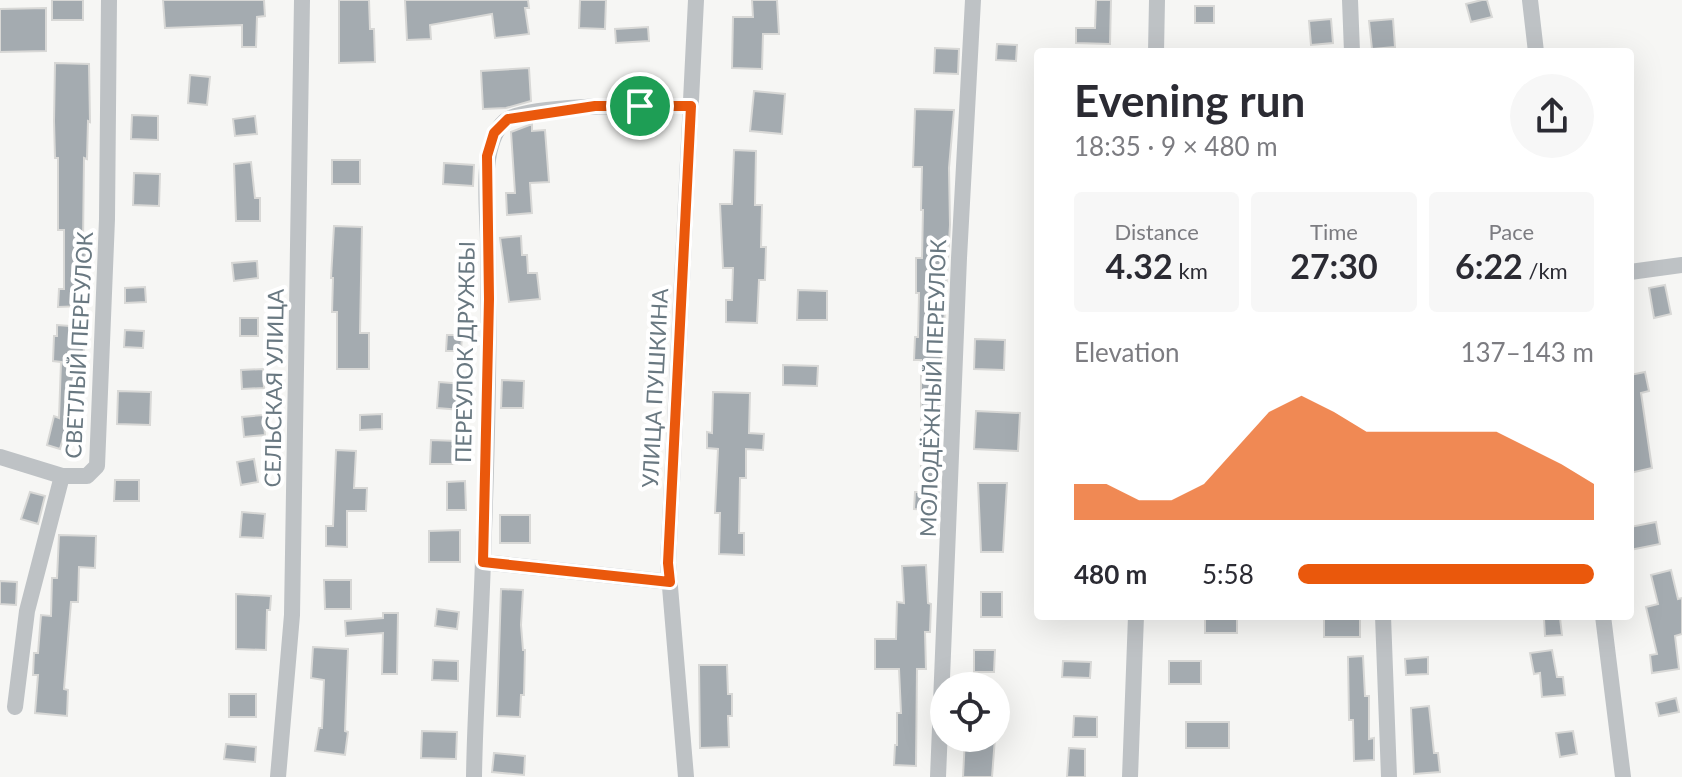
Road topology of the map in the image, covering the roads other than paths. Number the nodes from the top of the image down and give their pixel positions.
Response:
1 (109, 0) edge
2 (302, 0) edge
3 (696, 0) edge
4 (973, 0) edge
5 (1157, 0) edge
6 (1350, 0) edge
7 (1530, 0) edge
8 (1156, 48) edge
9 (1352, 48) edge
10 (1536, 48) edge
11 (691, 106) junction
12 (1682, 265) edge
13 (1634, 271) edge
14 (0, 457) edge
15 (62, 476) junction
16 (483, 562) junction
17 (670, 582) junction
18 (1136, 620) edge
19 (1383, 620) edge
20 (1603, 620) edge
21 (15, 707) dead end
22 (278, 777) edge
23 (474, 777) edge
24 (686, 777) edge
25 (938, 777) edge
26 (1130, 777) edge
27 (1389, 777) edge
28 (1623, 777) edge

1 - 15 street, СВЕТЛЫЙ ПЕРЕУЛОК
2 - 22 street, СЕЛЬСКАЯ УЛИЦА
3 - 11 street, УЛИЦА ПУШКИНА
4 - 25 street, МОЛОДЁЖНЫЙ ПЕРЕУЛОК
5 - 8 street
6 - 9 street
7 - 10 street
11 - 16 street, ПЕРЕУЛОК ДРУЖБЫ
11 - 17 street, УЛИЦА ПУШКИНА
12 - 13 street
14 - 15 street
15 - 21 street, СВЕТЛЫЙ ПЕРЕУЛОК
16 - 17 street
16 - 23 street, ПЕРЕУЛОК ДРУЖБЫ
17 - 24 street, УЛИЦА ПУШКИНА
18 - 26 street
19 - 27 street
20 - 28 street

